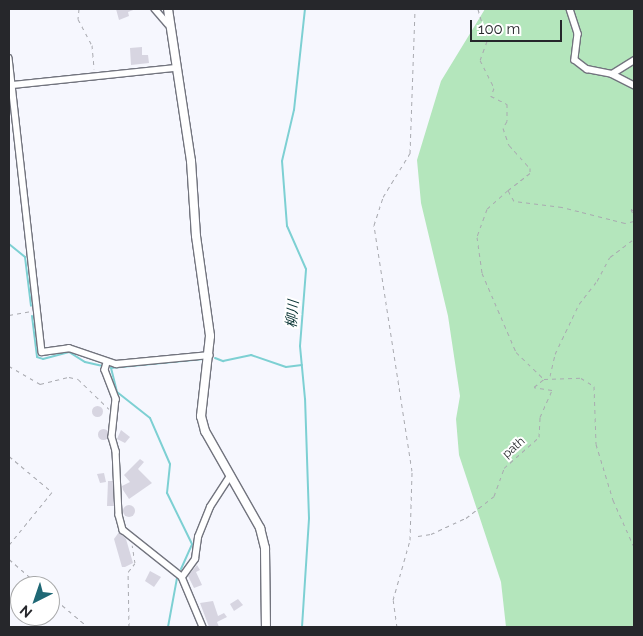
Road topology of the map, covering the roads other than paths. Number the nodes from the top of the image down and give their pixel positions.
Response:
1 (154, 9) edge
2 (168, 9) edge
3 (570, 9) edge
4 (168, 24) junction
5 (9, 58) edge
6 (634, 60) edge
7 (175, 68) junction
8 (612, 74) junction
9 (13, 85) junction
10 (634, 85) edge
11 (210, 355) junction
12 (107, 363) junction
13 (230, 476) junction
14 (182, 577) junction
15 (202, 627) edge
16 (266, 627) edge

1 - 4 street
2 - 4 street
3 - 8 street
4 - 7 street
5 - 9 street
6 - 8 street
7 - 9 street
7 - 11 street
8 - 10 street
9 - 12 street
11 - 12 street
11 - 13 street
12 - 14 street
13 - 14 street
13 - 16 street
14 - 15 street

